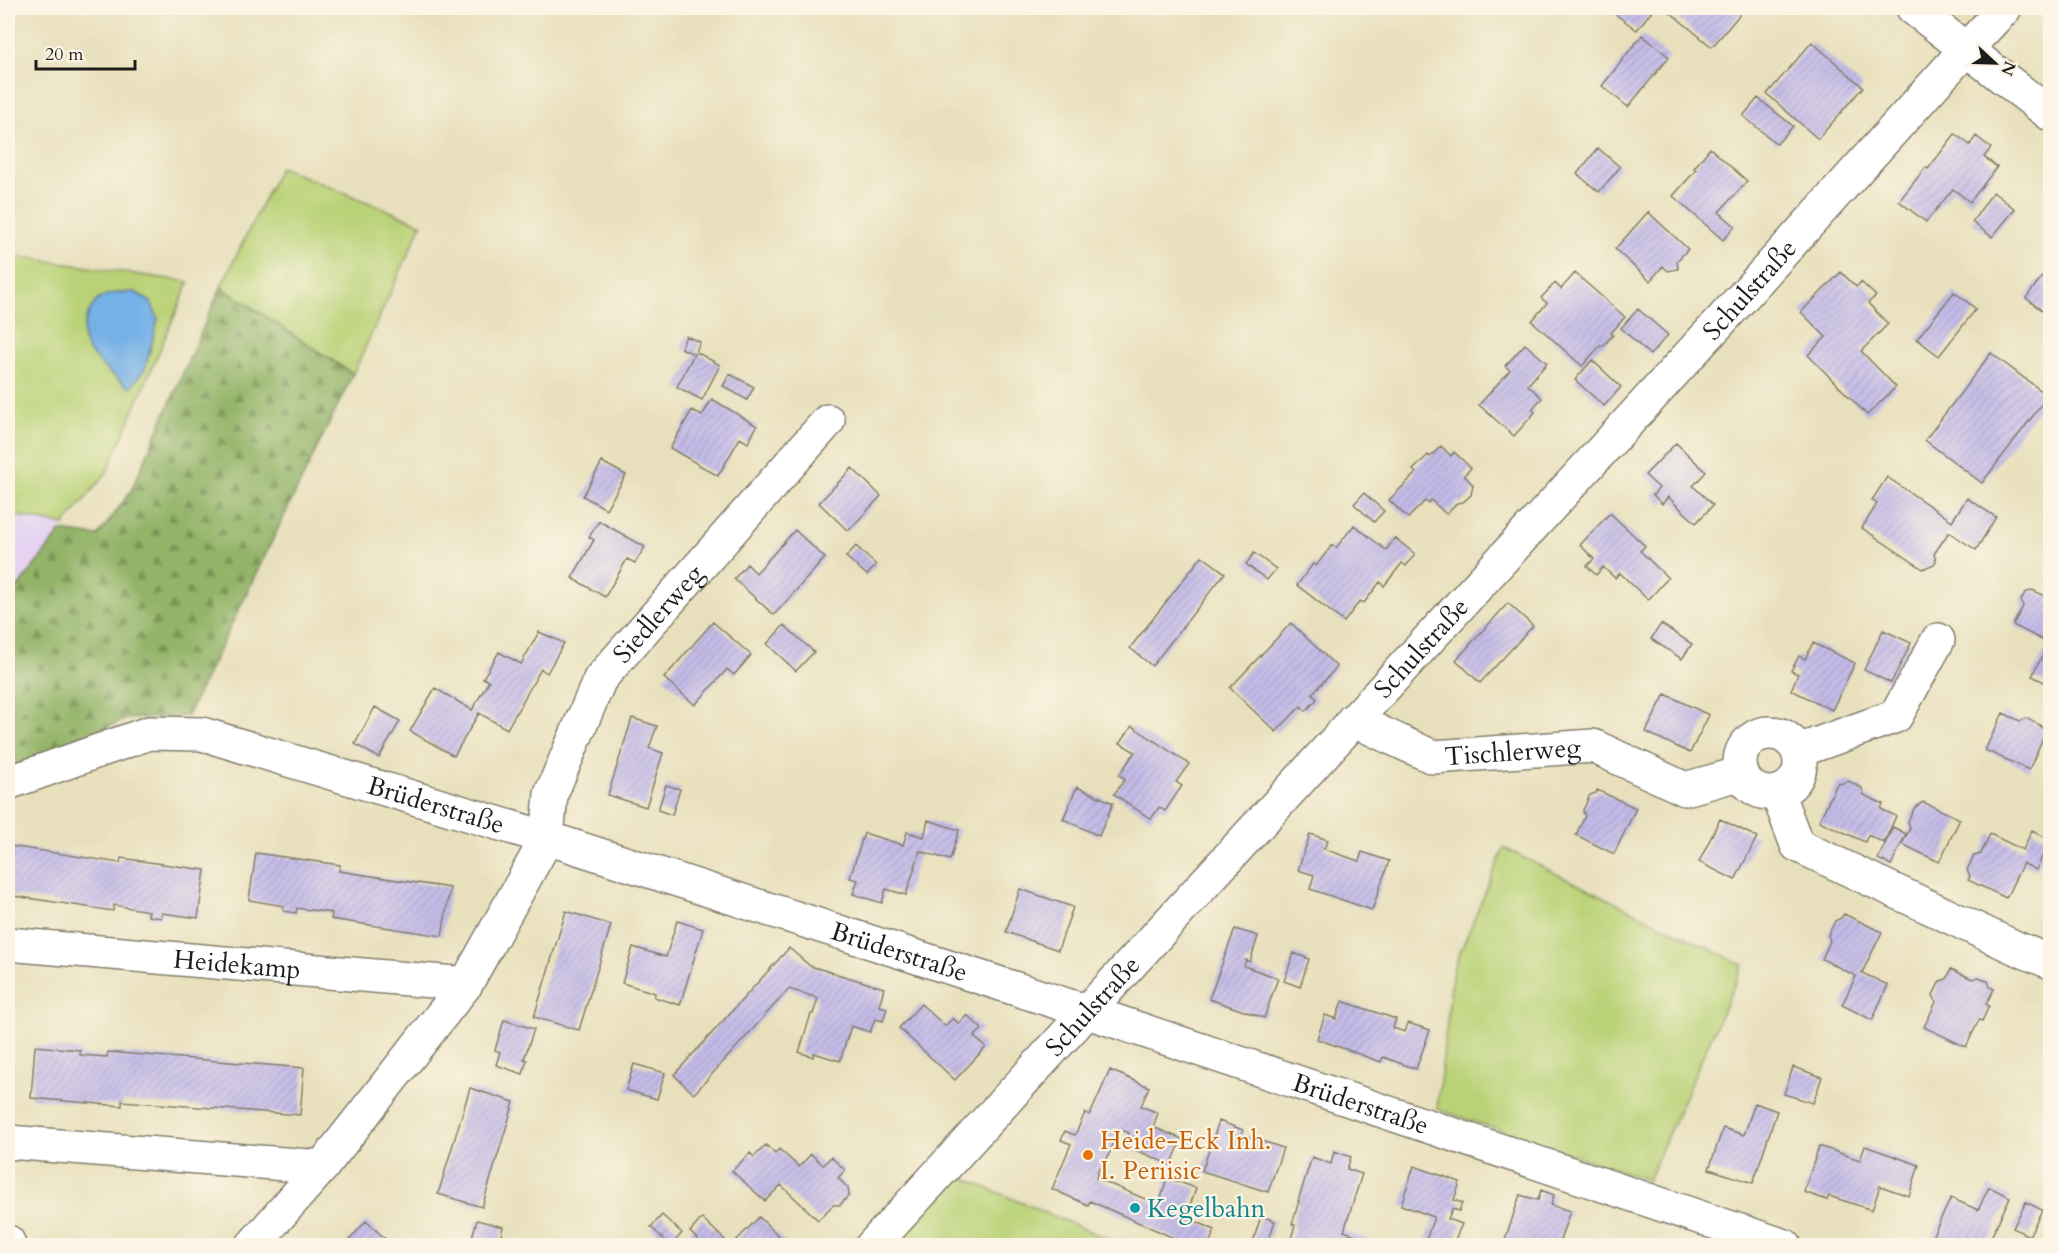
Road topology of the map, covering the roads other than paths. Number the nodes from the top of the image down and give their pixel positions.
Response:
1 (1913, 8) edge
2 (2005, 8) edge
3 (1967, 48) junction
4 (2050, 114) edge
5 (828, 421) dead end
6 (1938, 640) dead end
7 (1353, 720) junction
8 (1798, 751) junction
9 (1742, 773) junction
10 (8, 783) edge
11 (1776, 792) junction
12 (547, 838) junction
13 (8, 944) edge
14 (2050, 962) edge
15 (466, 984) junction
16 (1088, 1012) junction
17 (8, 1142) edge
18 (322, 1167) junction
19 (252, 1245) edge
20 (872, 1245) edge
21 (1785, 1245) edge

1 - 3 street
2 - 3 street, Schulstraße
3 - 4 street
3 - 7 street, Schulstraße
5 - 12 street, Siedlerweg
6 - 8 street
7 - 9 street, Tischlerweg
7 - 16 street, Schulstraße
8 - 9 street
8 - 11 street
9 - 11 street
10 - 12 street, Brüderstraße
11 - 14 street
12 - 15 street
12 - 16 street, Brüderstraße
13 - 15 street, Heidekamp
15 - 18 street
16 - 20 street, Schulstraße
16 - 21 street, Brüderstraße
17 - 18 street
18 - 19 street

